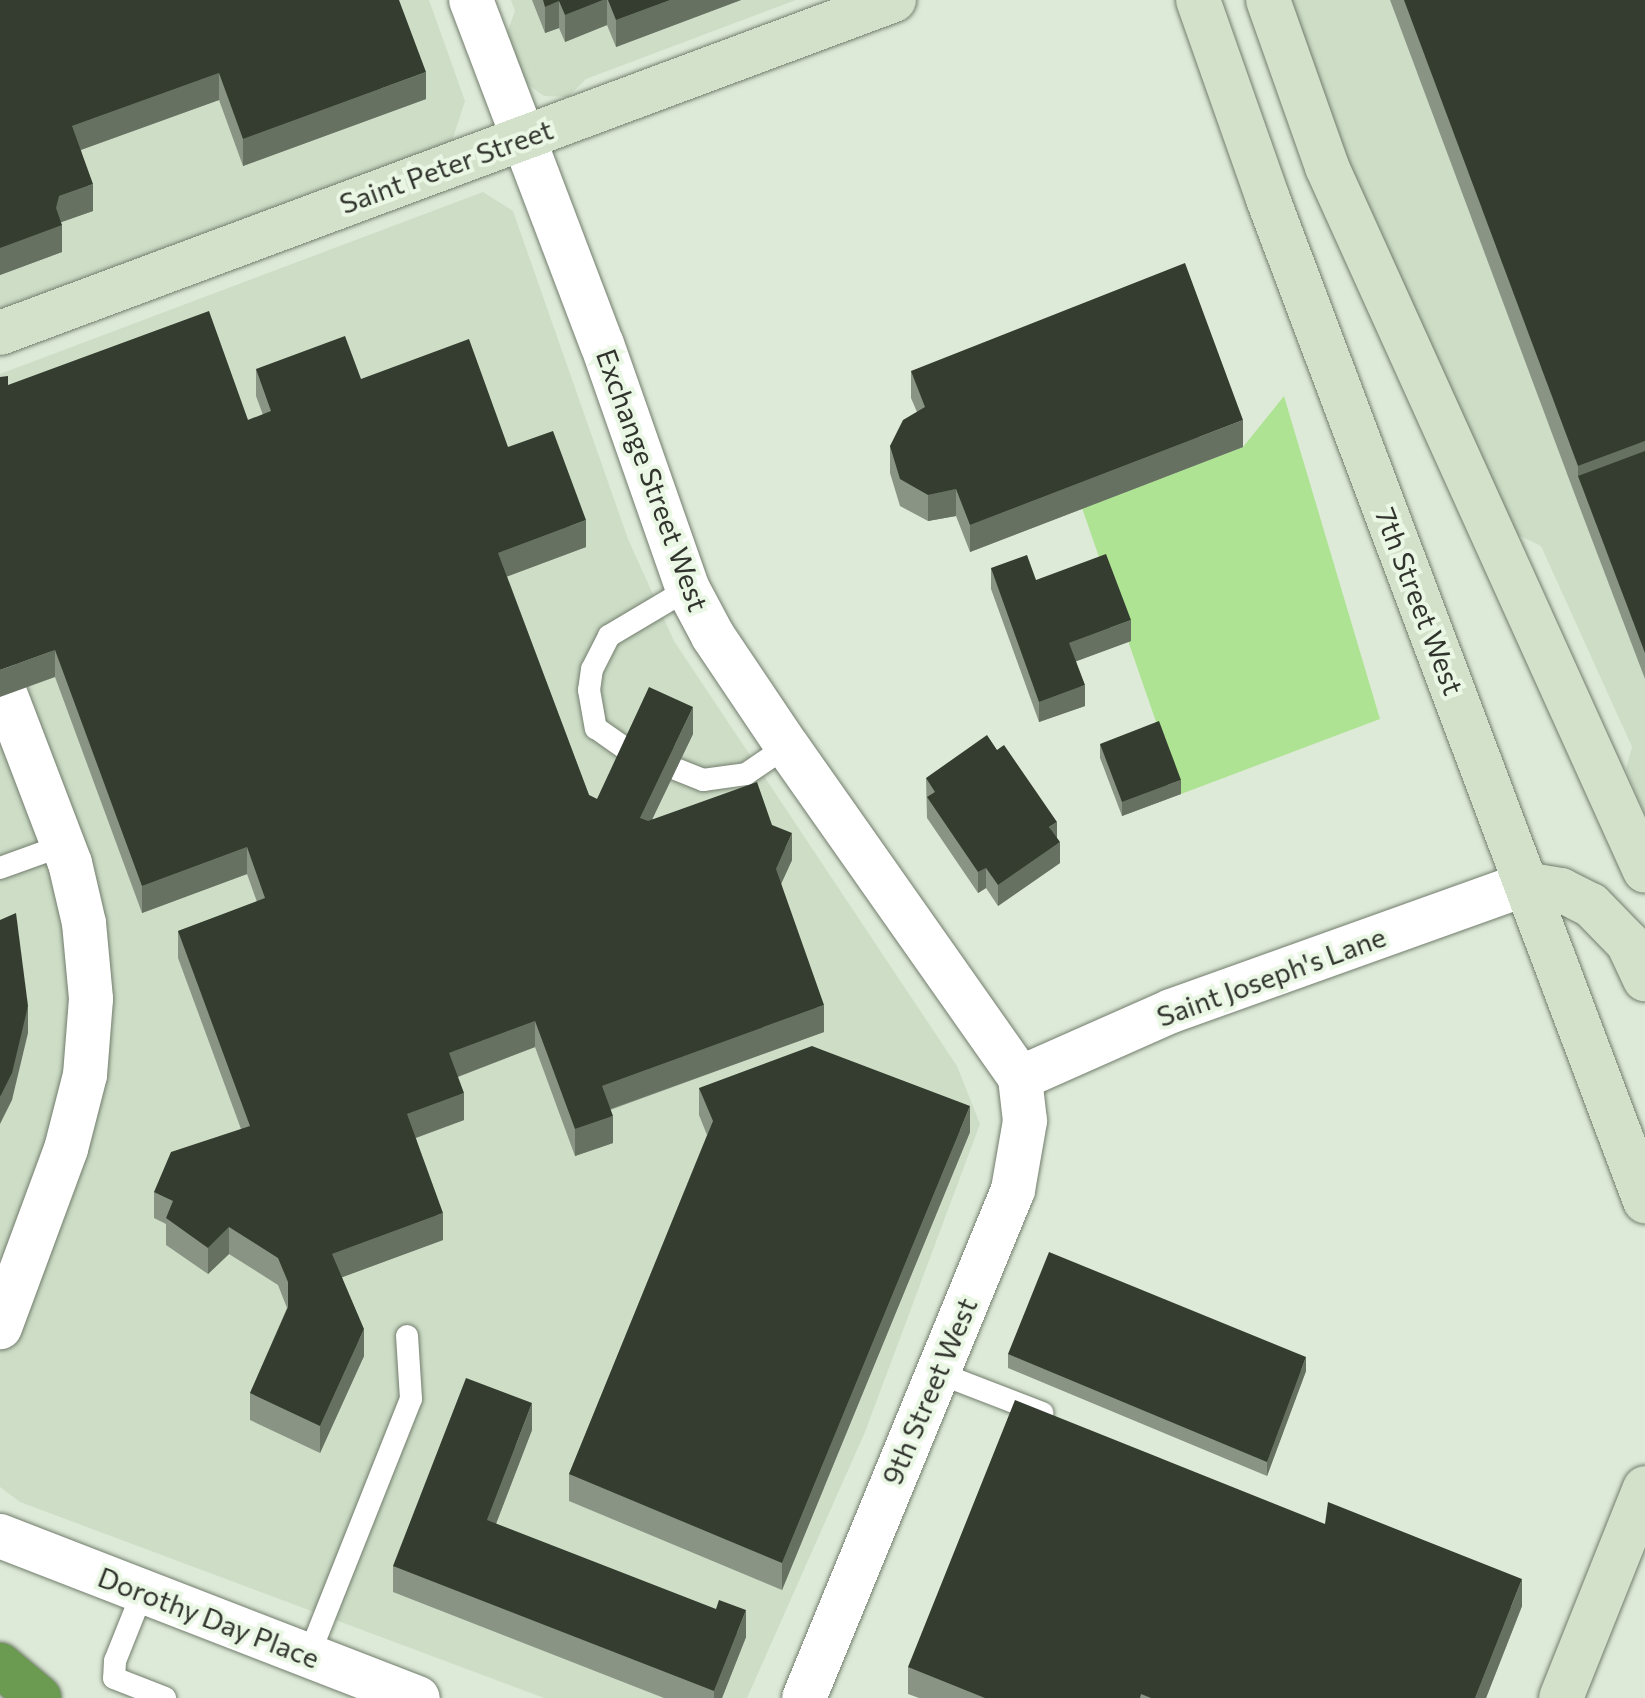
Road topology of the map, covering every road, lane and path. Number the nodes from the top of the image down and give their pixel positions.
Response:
1 (471, 0) edge
2 (894, 0) edge
3 (1198, 0) edge
4 (1268, 0) edge
5 (524, 136) junction
6 (0, 333) edge
7 (688, 589) junction
8 (0, 680) edge
9 (787, 746) junction
10 (64, 845) junction
11 (0, 868) edge
12 (1645, 871) edge
13 (1526, 884) junction
14 (1645, 979) edge
15 (1020, 1078) junction
16 (1645, 1201) edge
17 (0, 1327) edge
18 (407, 1336) dead end
19 (936, 1372) junction
20 (1067, 1423) edge
21 (1645, 1488) edge
22 (0, 1536) edge
23 (143, 1591) junction
24 (309, 1655) junction
25 (0, 1665) edge
26 (39, 1698) edge
27 (165, 1698) edge
28 (418, 1698) edge
29 (804, 1698) edge
30 (1561, 1698) edge

1 - 5 street, Exchange Street West
2 - 5 main road, Saint Peter Street
3 - 13 main road, 7th Street West
4 - 12 main road
5 - 6 main road, Saint Peter Street
5 - 7 street, Exchange Street West
7 - 9 street, Exchange Street West
7 - 9 lane
8 - 10 street
9 - 15 street, Exchange Street West
10 - 11 lane
10 - 17 street
13 - 14 main road
13 - 15 street, Saint Joseph's Lane
13 - 16 main road, 7th Street West
15 - 19 street, 9th Street West
18 - 24 lane
19 - 20 lane
19 - 29 street, 9th Street West
21 - 30 main road
22 - 23 street, Dorothy Day Place
23 - 24 street, Dorothy Day Place
23 - 27 lane
24 - 28 street, Dorothy Day Place
25 - 26 highway

